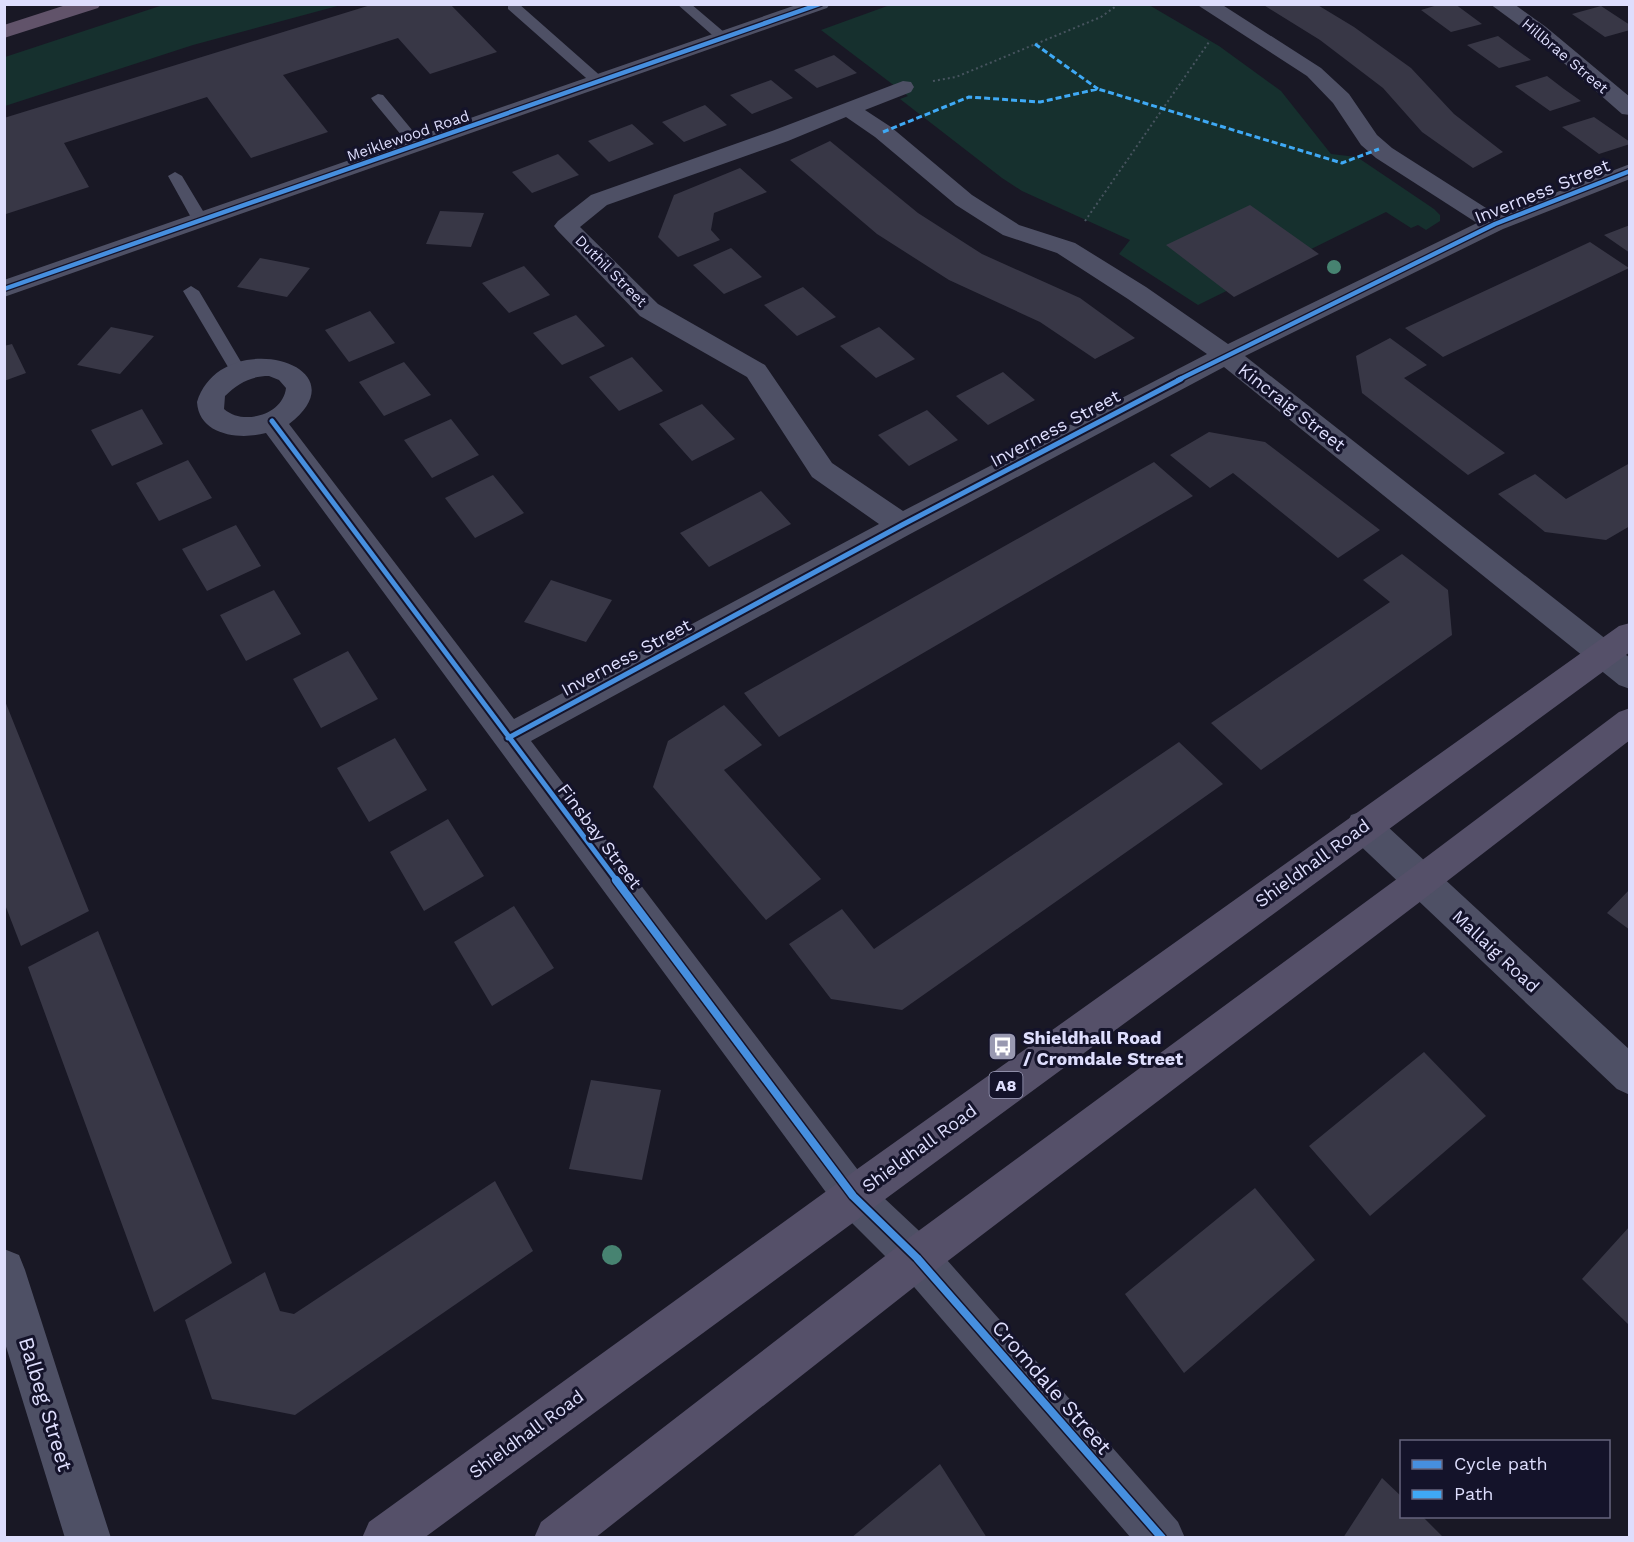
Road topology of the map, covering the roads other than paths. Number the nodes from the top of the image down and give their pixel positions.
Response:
1 (91, 4) edge
2 (683, 4) edge
3 (820, 4) edge
4 (1206, 4) edge
5 (1504, 5) edge
6 (513, 6) dead end
7 (4, 32) edge
8 (724, 38) junction
9 (599, 82) junction
10 (903, 87) road end
11 (378, 98) dead end
12 (847, 108) junction
13 (1629, 109) edge
14 (417, 145) junction
15 (1629, 171) edge
16 (175, 176) dead end
17 (201, 221) junction
18 (1495, 224) junction
19 (4, 290) edge
20 (191, 291) dead end
21 (1226, 355) junction
22 (239, 372) junction
23 (272, 421) junction
24 (902, 525) junction
25 (1620, 654) edge
26 (1629, 721) edge
27 (508, 738) junction
28 (1363, 826) junction
29 (1421, 881) junction
30 (1629, 1076) edge
31 (853, 1196) junction
32 (916, 1258) junction
33 (4, 1270) edge
34 (88, 1538) edge
35 (385, 1538) edge
36 (557, 1538) edge
37 (1162, 1538) edge

1 - 7 highway
2 - 8 lane
3 - 8 street, Meiklewood Road
4 - 18 street
5 - 13 street, Hillbrae Street
6 - 9 lane
8 - 9 street, Meiklewood Road
9 - 14 street, Meiklewood Road
10 - 12 street, Duthil Street
11 - 14 lane
12 - 21 street, Kincraig Street
12 - 24 street, Duthil Street
14 - 17 street, Meiklewood Road
15 - 18 street, Inverness Street
16 - 17 lane
17 - 19 street, Meiklewood Road
18 - 21 street, Inverness Street
20 - 22 lane
21 - 24 street, Inverness Street
21 - 25 street, Kincraig Street
22 - 23 street
22 - 23 street
23 - 27 street, Finsbay Street
24 - 27 street, Inverness Street
25 - 28 main road, Shieldhall Road / A8
26 - 29 main road
27 - 31 street, Finsbay Street
28 - 29 street, Mallaig Road
28 - 31 main road, Shieldhall Road / A8
29 - 30 street, Mallaig Road
29 - 32 main road
31 - 32 street, Finsbay Street
31 - 35 main road, Shieldhall Road / A8
32 - 36 main road
32 - 37 street, Cromdale Street
33 - 34 street, Balbeg Street

